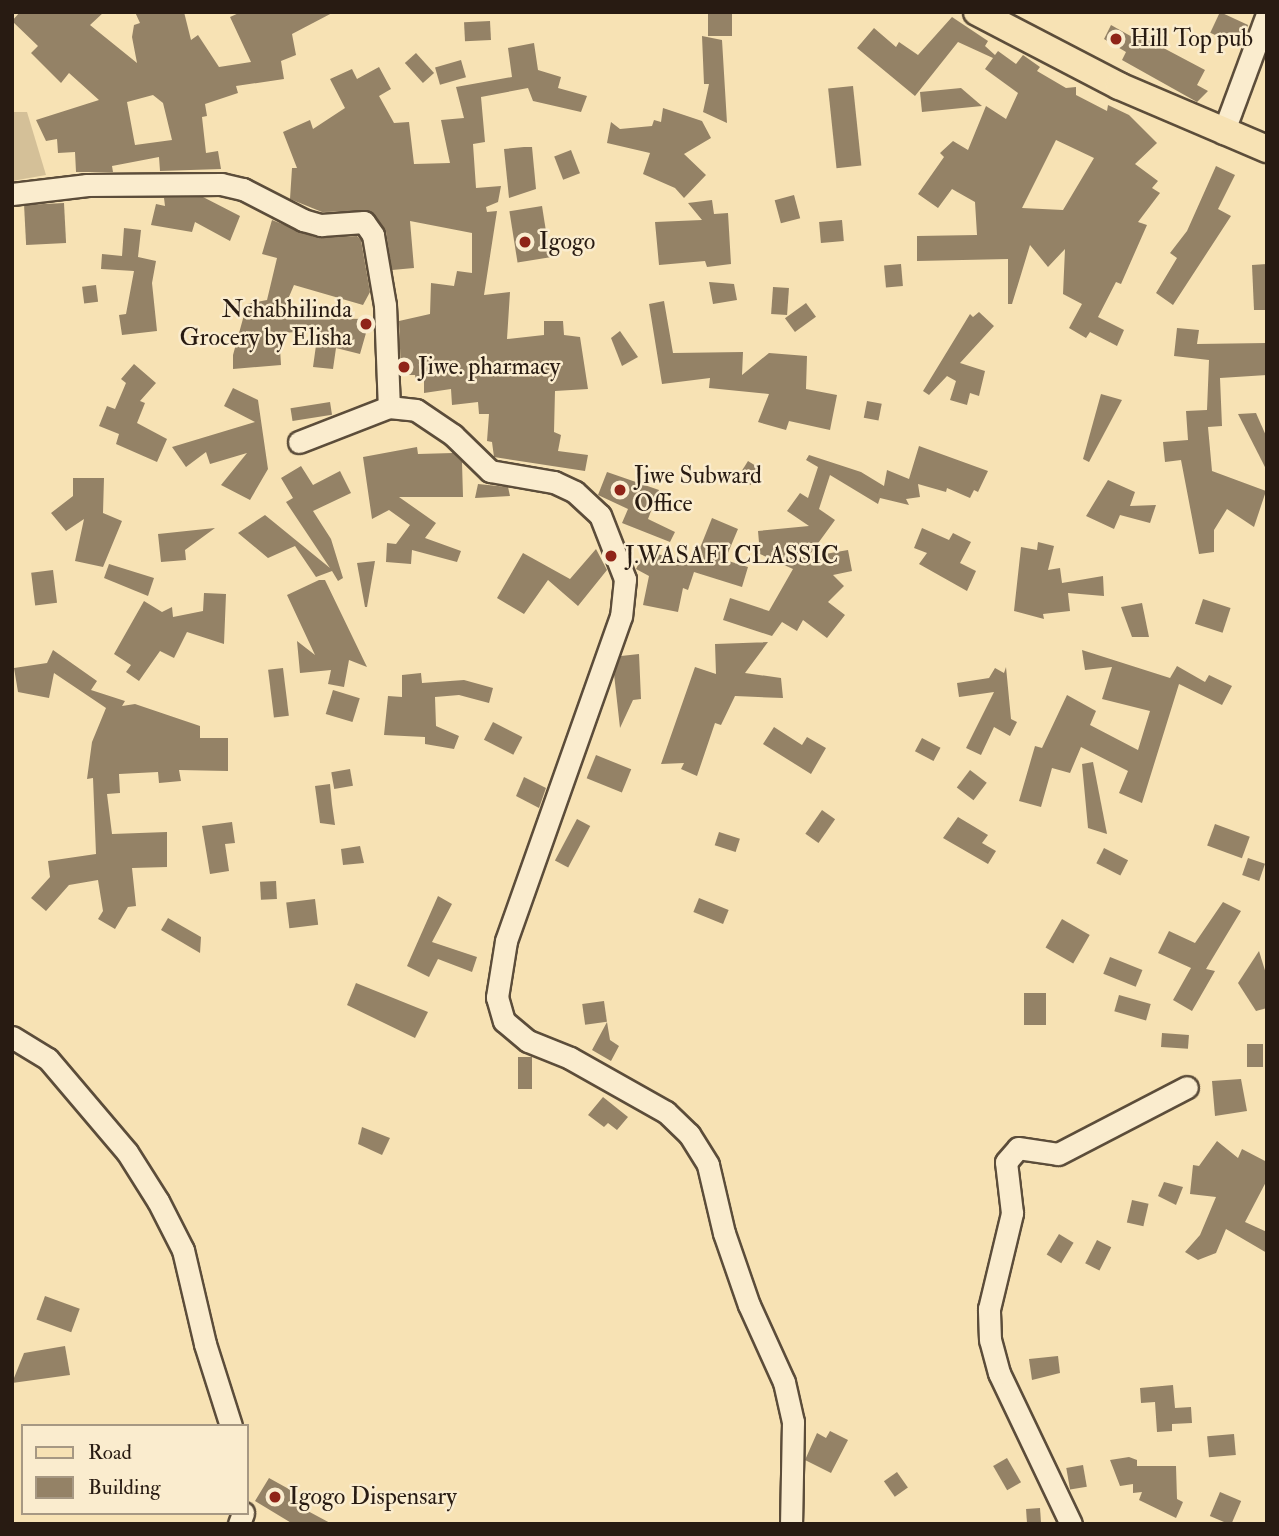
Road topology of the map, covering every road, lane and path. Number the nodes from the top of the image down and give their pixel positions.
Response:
1 (977, 12) edge
2 (1267, 14) edge
3 (1223, 133) junction
4 (1267, 149) edge
5 (12, 194) edge
6 (389, 407) junction
7 (299, 442) dead end
8 (12, 1037) edge
9 (1187, 1087) dead end
10 (230, 1424) edge
11 (791, 1524) edge
12 (1071, 1524) edge

1 - 3 main road
2 - 3 street
3 - 4 main road
5 - 6 street
6 - 7 street
6 - 11 street
8 - 10 street
9 - 12 street

